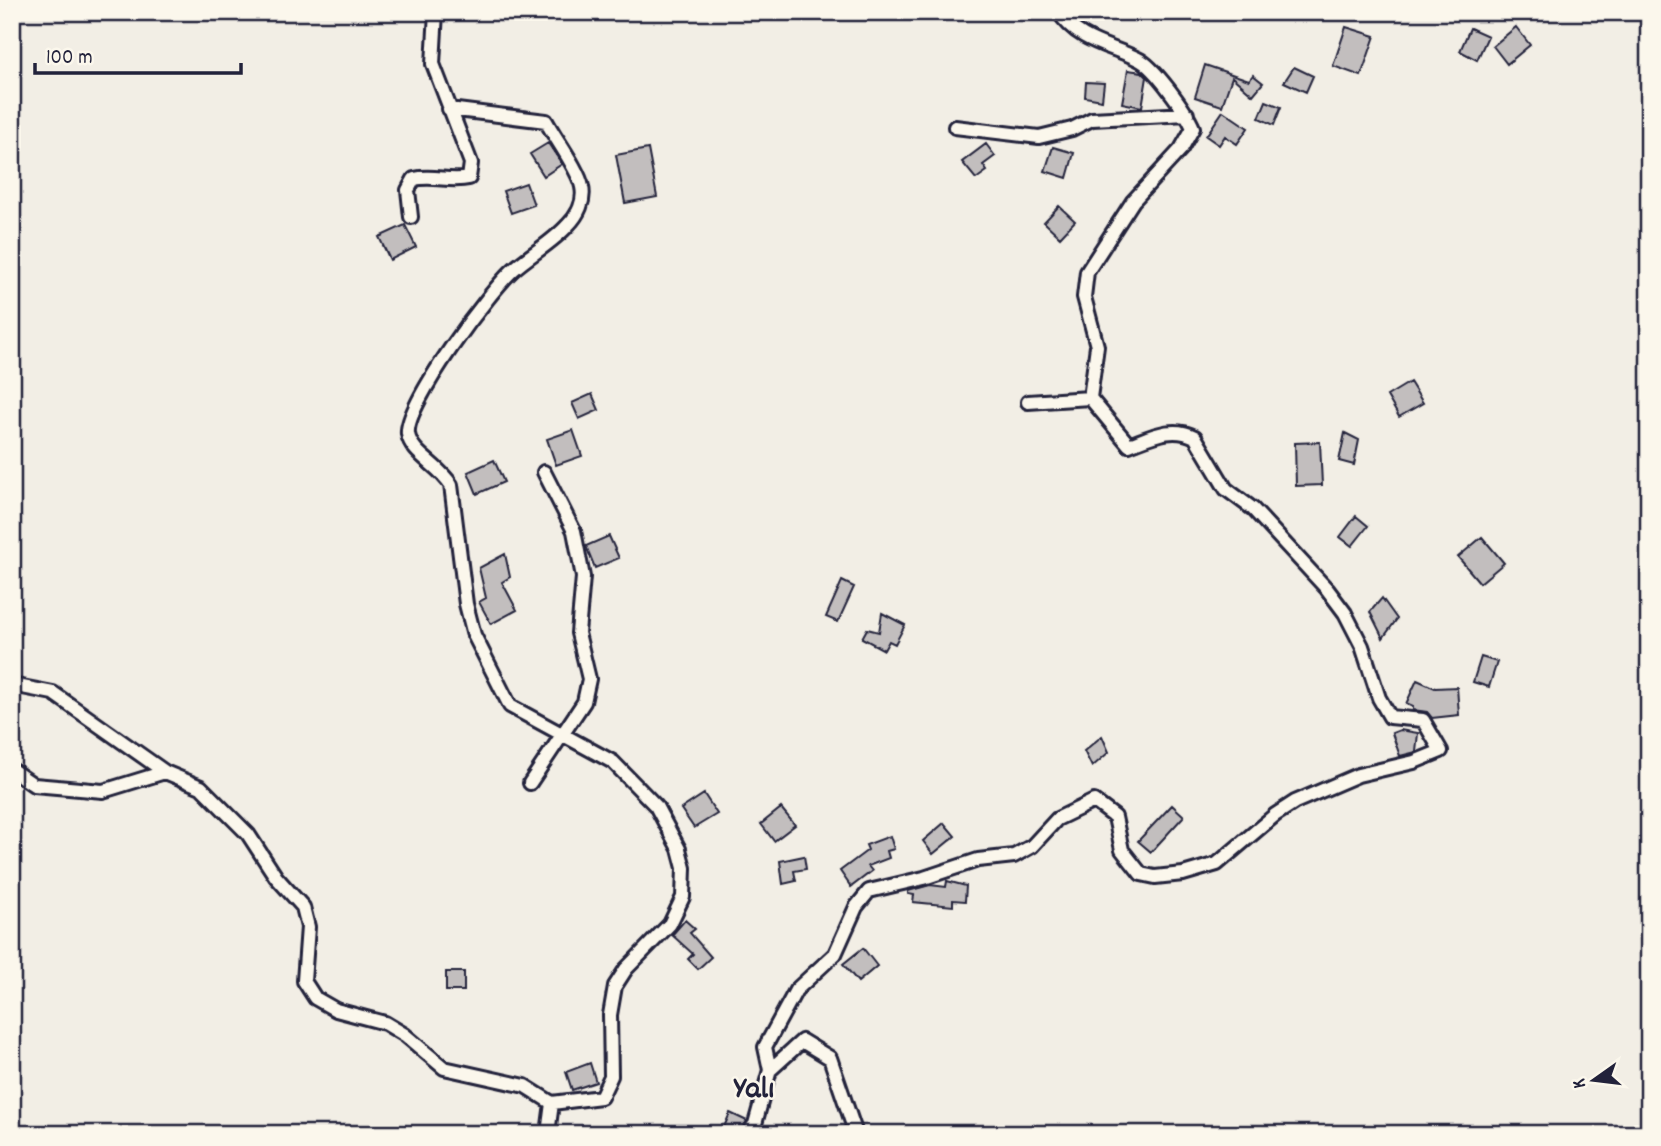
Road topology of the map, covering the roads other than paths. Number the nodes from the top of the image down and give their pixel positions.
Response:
1 (436, 12) edge
2 (1059, 12) edge
3 (449, 109) junction
4 (1187, 114) junction
5 (956, 127) dead end
6 (411, 217) dead end
7 (1090, 398) junction
8 (1028, 402) dead end
9 (544, 472) dead end
10 (12, 685) edge
11 (563, 735) junction
12 (12, 770) edge
13 (165, 772) junction
14 (530, 783) dead end
15 (770, 1070) junction
16 (552, 1103) junction
17 (553, 1134) edge
18 (748, 1134) edge
19 (856, 1134) edge

1 - 3 street
2 - 4 street
3 - 6 street
3 - 11 street
4 - 5 street
4 - 7 street
7 - 8 street
7 - 15 street
9 - 11 street
10 - 13 street
11 - 14 street
11 - 16 street
12 - 13 street
13 - 16 street
15 - 18 street
15 - 19 street
16 - 17 street

